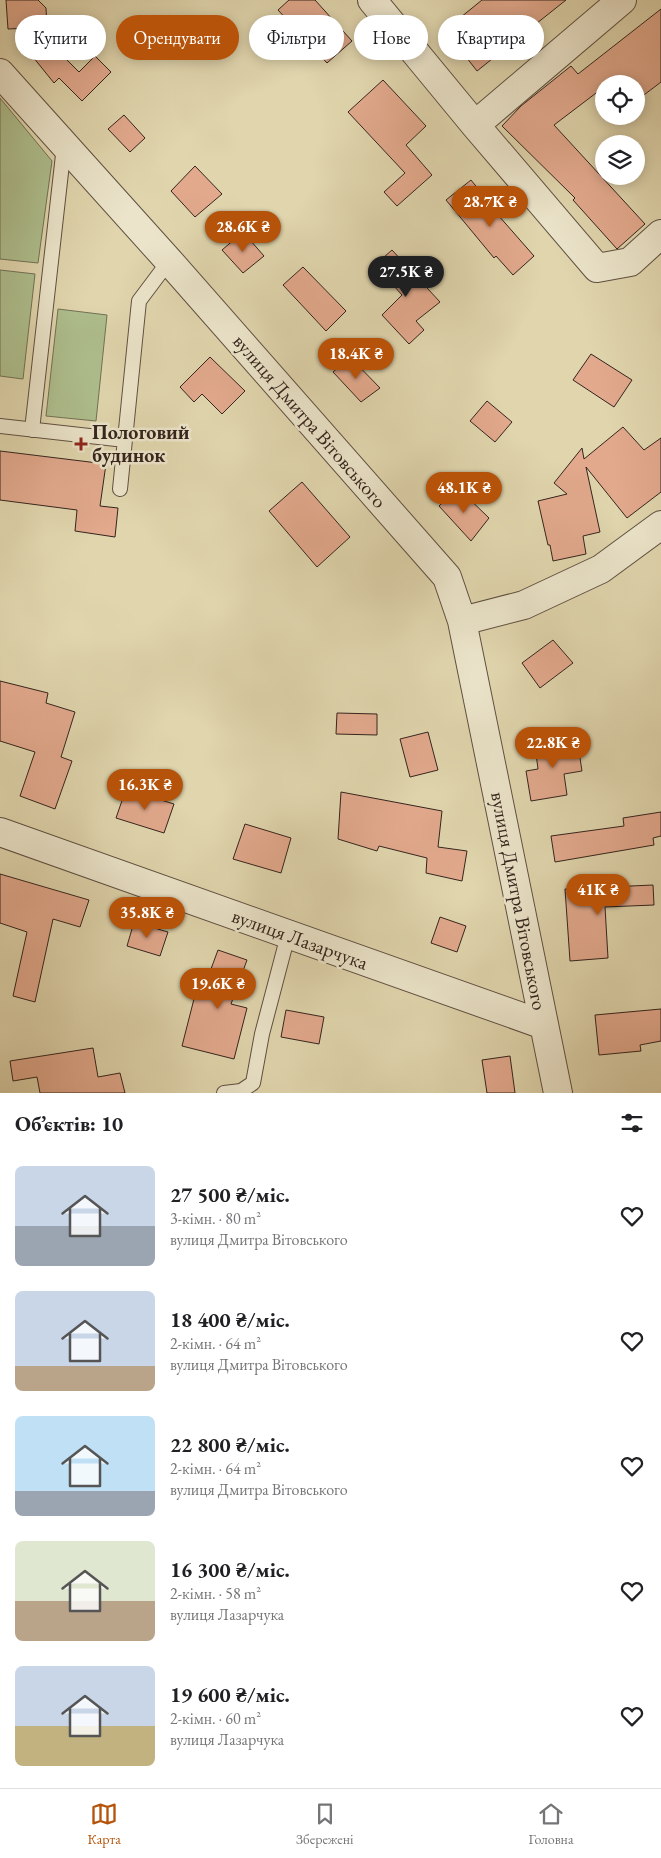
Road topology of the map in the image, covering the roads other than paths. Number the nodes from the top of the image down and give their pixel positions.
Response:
1 (372, 0) edge
2 (622, 0) edge
3 (0, 73) edge
4 (475, 125) junction
5 (64, 145) junction
6 (661, 234) edge
7 (169, 261) junction
8 (0, 426) edge
9 (32, 430) junction
10 (125, 440) junction
11 (120, 489) dead end
12 (661, 525) edge
13 (462, 622) junction
14 (0, 832) edge
15 (288, 935) junction
16 (544, 1026) junction
17 (224, 1093) edge
18 (558, 1093) edge

1 - 4 street
2 - 4 street
3 - 5 street, вулиця Дмитра Вітовського
4 - 6 street
5 - 7 street, вулиця Дмитра Вітовського
5 - 9 lane
7 - 10 lane
7 - 13 street, вулиця Дмитра Вітовського
8 - 9 lane
9 - 10 lane
10 - 11 lane
12 - 13 street
13 - 16 street, вулиця Дмитра Вітовського
14 - 15 street, вулиця Лазарчука
15 - 16 street, вулиця Лазарчука
15 - 17 lane
16 - 18 street, вулиця Дмитра Вітовського

